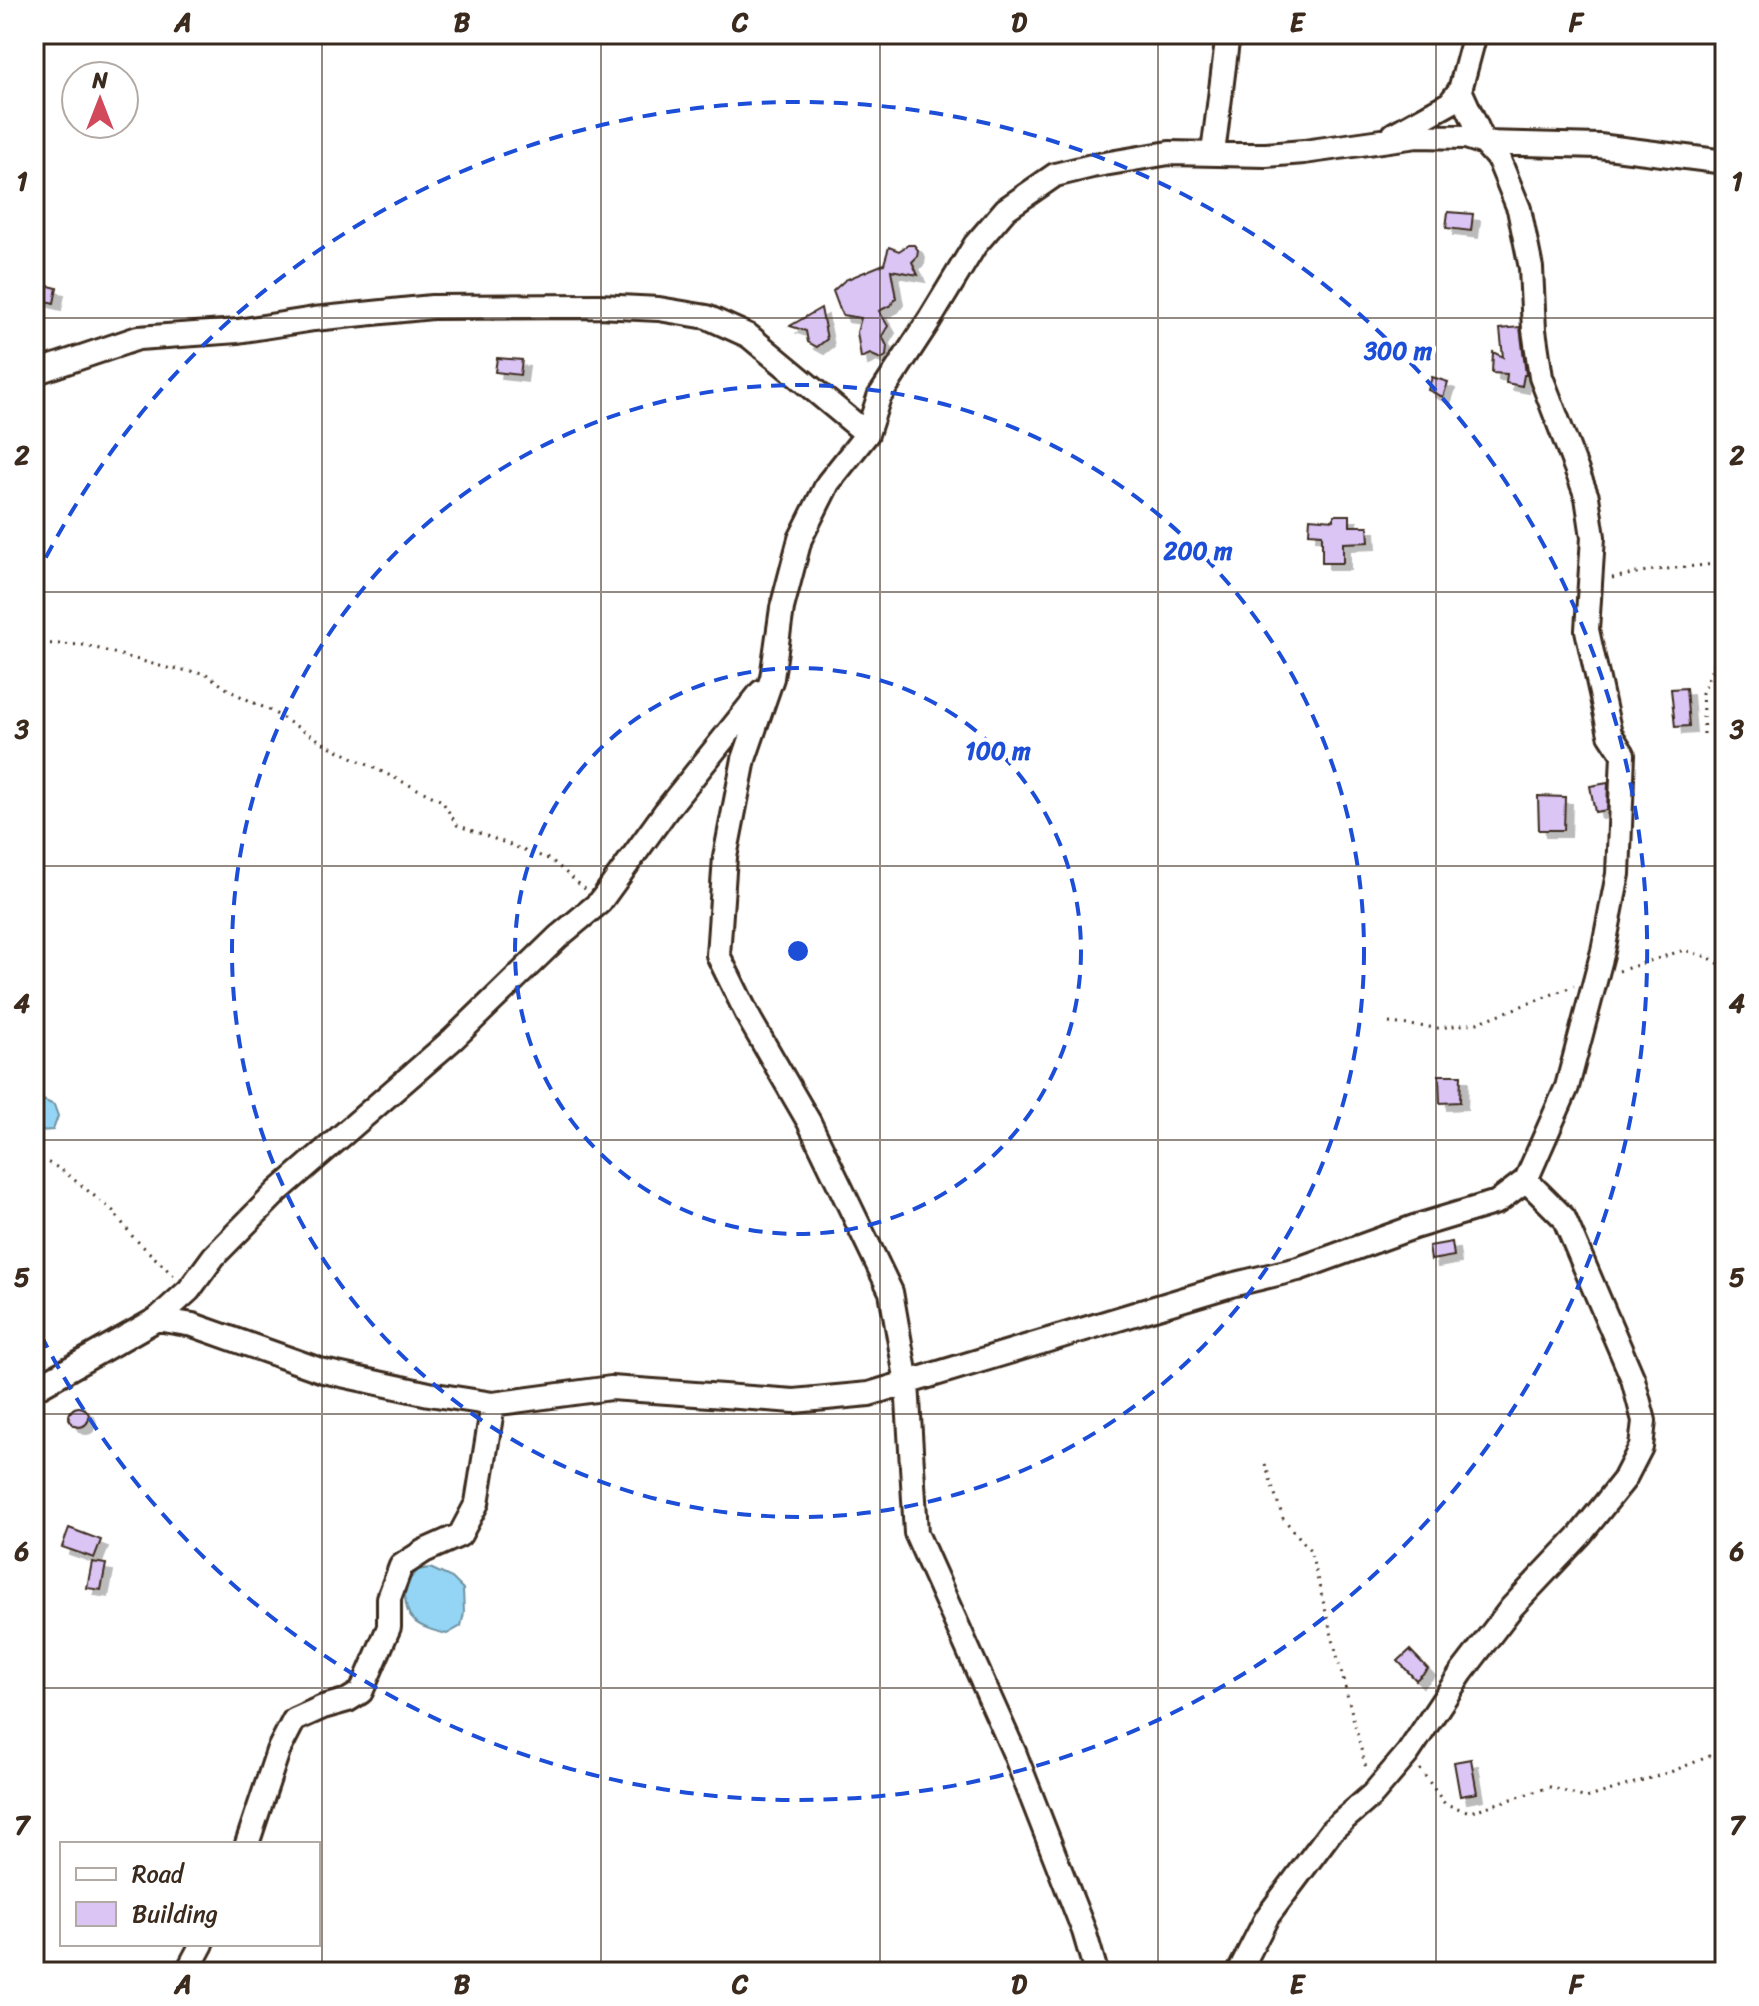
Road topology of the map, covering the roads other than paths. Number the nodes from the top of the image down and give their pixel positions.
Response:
1 (1228, 34) edge
2 (1475, 34) edge
3 (1460, 90) junction
4 (1379, 140) junction
5 (1484, 143) junction
6 (1213, 153) junction
7 (1725, 162) edge
8 (34, 373) edge
9 (867, 434) junction
10 (772, 678) junction
11 (1526, 1180) junction
12 (157, 1319) junction
13 (907, 1383) junction
14 (34, 1389) edge
15 (493, 1404) junction
16 (248, 1842) edge
17 (201, 1946) edge
18 (187, 1972) edge
19 (1096, 1972) edge
20 (1239, 1972) edge

1 - 6 street
2 - 3 street
3 - 4 street
3 - 5 street
4 - 5 street
4 - 6 street
5 - 7 street
5 - 11 street
6 - 9 street
8 - 9 street
9 - 10 street
10 - 12 street
10 - 13 street
11 - 13 street
11 - 20 street
12 - 14 street
12 - 15 street
13 - 15 street
13 - 19 street
15 - 16 street
17 - 18 street

